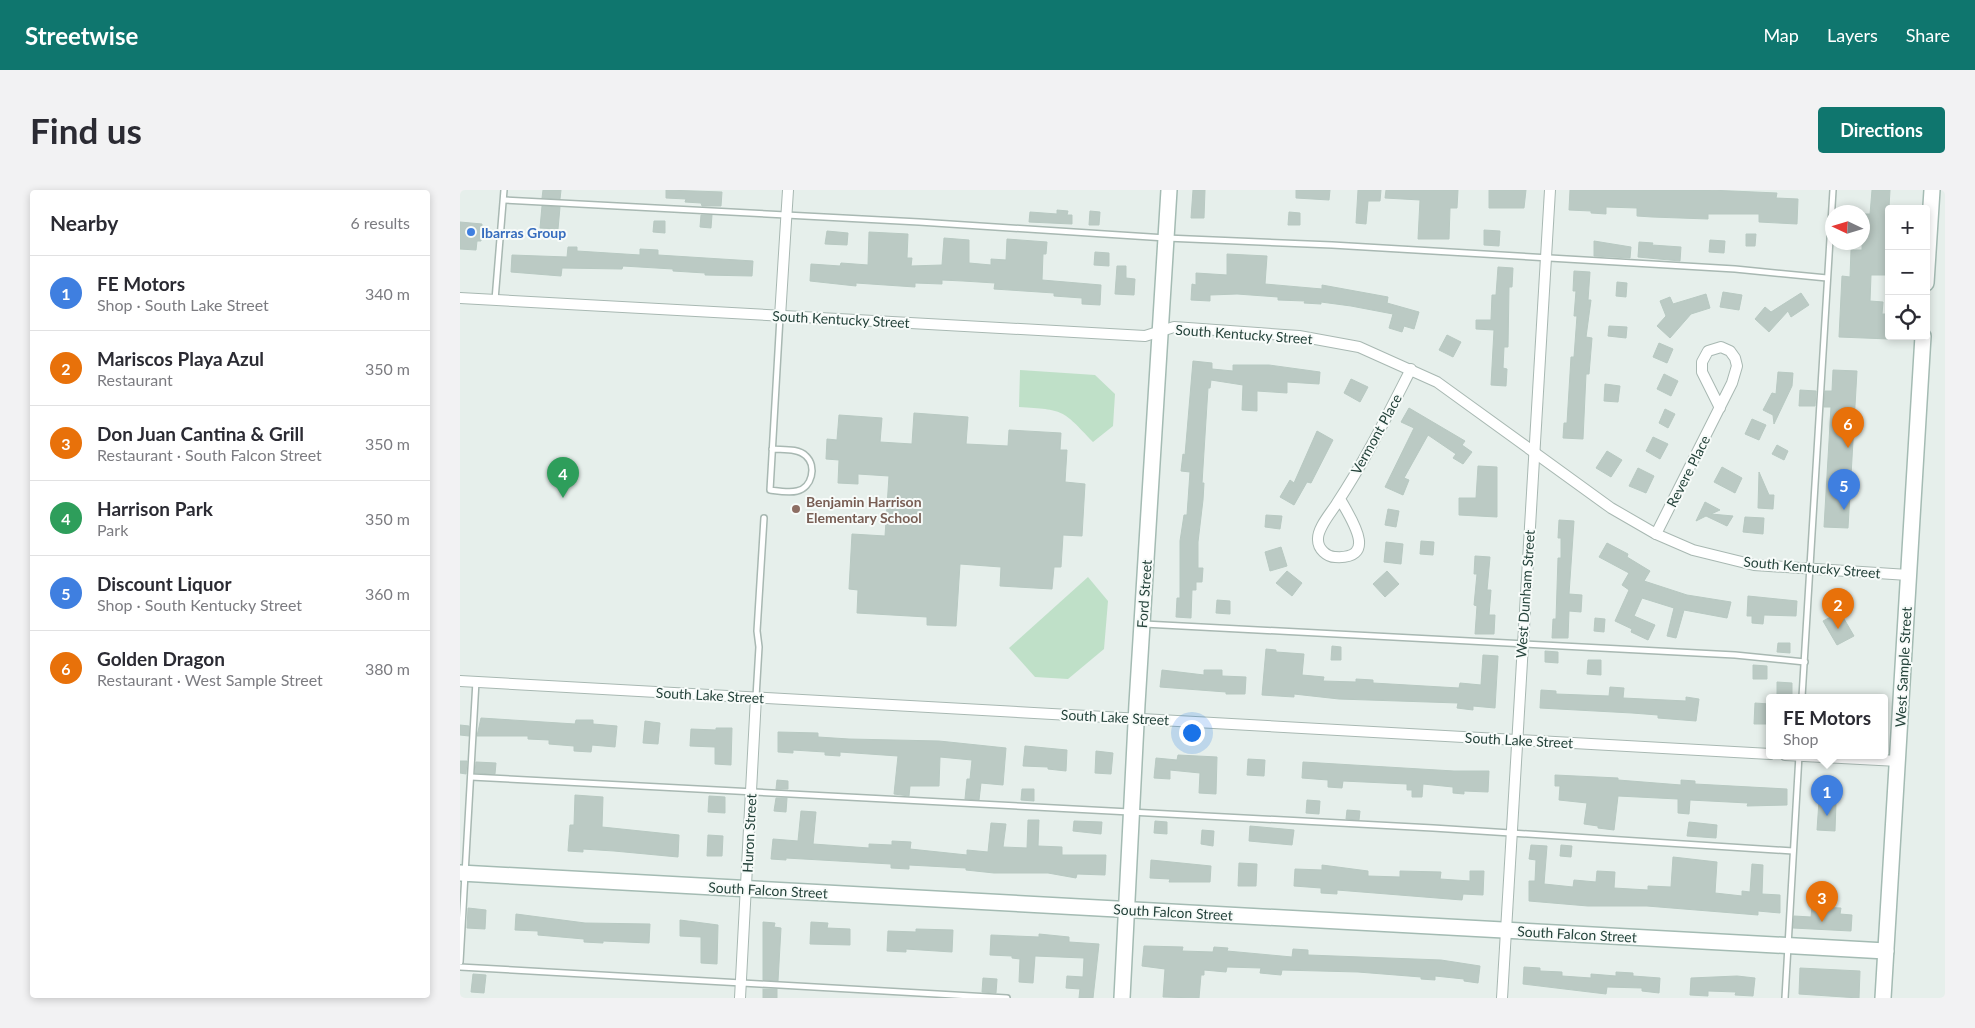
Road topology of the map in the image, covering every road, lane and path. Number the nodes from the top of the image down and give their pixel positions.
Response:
1 (504, 190) edge
2 (788, 190) edge
3 (1169, 190) edge
4 (1550, 190) edge
5 (1833, 190) edge
6 (1932, 190) edge
7 (504, 200) junction
8 (786, 215) junction
9 (1166, 238) junction
10 (1928, 250) edge
11 (1546, 259) junction
12 (1827, 278) junction
13 (460, 298) edge
14 (495, 300) junction
15 (780, 317) junction
16 (1161, 332) junction
17 (1923, 340) edge
18 (1411, 369) junction
19 (1720, 408) junction
20 (772, 449) junction
21 (1535, 450) junction
22 (1340, 499) junction
23 (764, 518) dead end
24 (1656, 534) junction
25 (1810, 569) junction
26 (1908, 574) junction
27 (1142, 624) junction
28 (1522, 644) junction
29 (1805, 662) junction
30 (460, 681) edge
31 (476, 682) junction
32 (1802, 694) edge
33 (756, 697) junction
34 (1136, 718) junction
35 (1516, 740) junction
36 (1766, 754) edge
37 (1799, 759) edge
38 (1865, 759) edge
39 (1898, 761) junction
40 (471, 777) junction
41 (751, 792) junction
42 (1130, 813) junction
43 (1511, 835) junction
44 (1793, 851) junction
45 (463, 873) edge
46 (746, 888) junction
47 (1125, 910) junction
48 (1506, 930) junction
49 (1788, 946) junction
50 (1886, 951) junction
51 (460, 962) edge
52 (460, 967) edge
53 (741, 984) junction
54 (740, 998) edge
55 (1007, 998) edge
56 (1122, 998) edge
57 (1502, 998) edge
58 (1785, 998) edge
59 (1883, 998) edge

1 - 7 lane
2 - 8 street
3 - 9 street, Ford Street
4 - 11 street, West Dunham Street
5 - 12 lane
6 - 10 street
7 - 8 lane
7 - 14 lane
8 - 9 lane
8 - 15 street
9 - 11 lane
9 - 16 street, Ford Street
11 - 12 lane
11 - 21 street, West Dunham Street
12 - 25 lane
13 - 14 street, South Kentucky Street
14 - 15 street, South Kentucky Street
15 - 16 street, South Kentucky Street
15 - 20 lane
16 - 18 street, South Kentucky Street
16 - 27 street, Ford Street
17 - 26 street, West Sample Street
18 - 21 street, South Kentucky Street
18 - 22 street, Vermont Place
19 - 19 street, Revere Place
19 - 24 street, Revere Place
20 - 20 lane
21 - 24 street, South Kentucky Street
21 - 28 street, West Dunham Street
22 - 22 street, Vermont Place
23 - 33 lane
24 - 25 street, South Kentucky Street
25 - 26 street, South Kentucky Street
25 - 29 lane
26 - 39 street, West Sample Street
27 - 28 lane
27 - 34 street, Ford Street
28 - 29 lane
28 - 35 street, West Dunham Street
29 - 32 lane
30 - 31 street, South Lake Street
31 - 33 street, South Lake Street
31 - 40 lane
33 - 34 street, South Lake Street
33 - 41 street, Huron Street
34 - 35 street, South Lake Street
34 - 42 street, Ford Street
35 - 36 street, South Lake Street
35 - 43 street, West Dunham Street
37 - 44 lane
38 - 39 street
39 - 50 street, West Sample Street
40 - 41 lane
40 - 45 lane
41 - 42 lane
41 - 46 street, Huron Street
42 - 43 lane
42 - 47 street, Ford Street
43 - 44 lane
43 - 48 street, West Dunham Street
44 - 49 lane
45 - 46 street, South Falcon Street
45 - 51 lane
46 - 47 street, South Falcon Street
46 - 53 street, Huron Street
47 - 48 street, South Falcon Street
47 - 56 street, Ford Street
48 - 49 street, South Falcon Street
48 - 57 street, West Dunham Street
49 - 50 street, South Falcon Street
49 - 58 lane
50 - 59 street, West Sample Street
52 - 53 lane
53 - 54 street, Huron Street
53 - 55 lane

